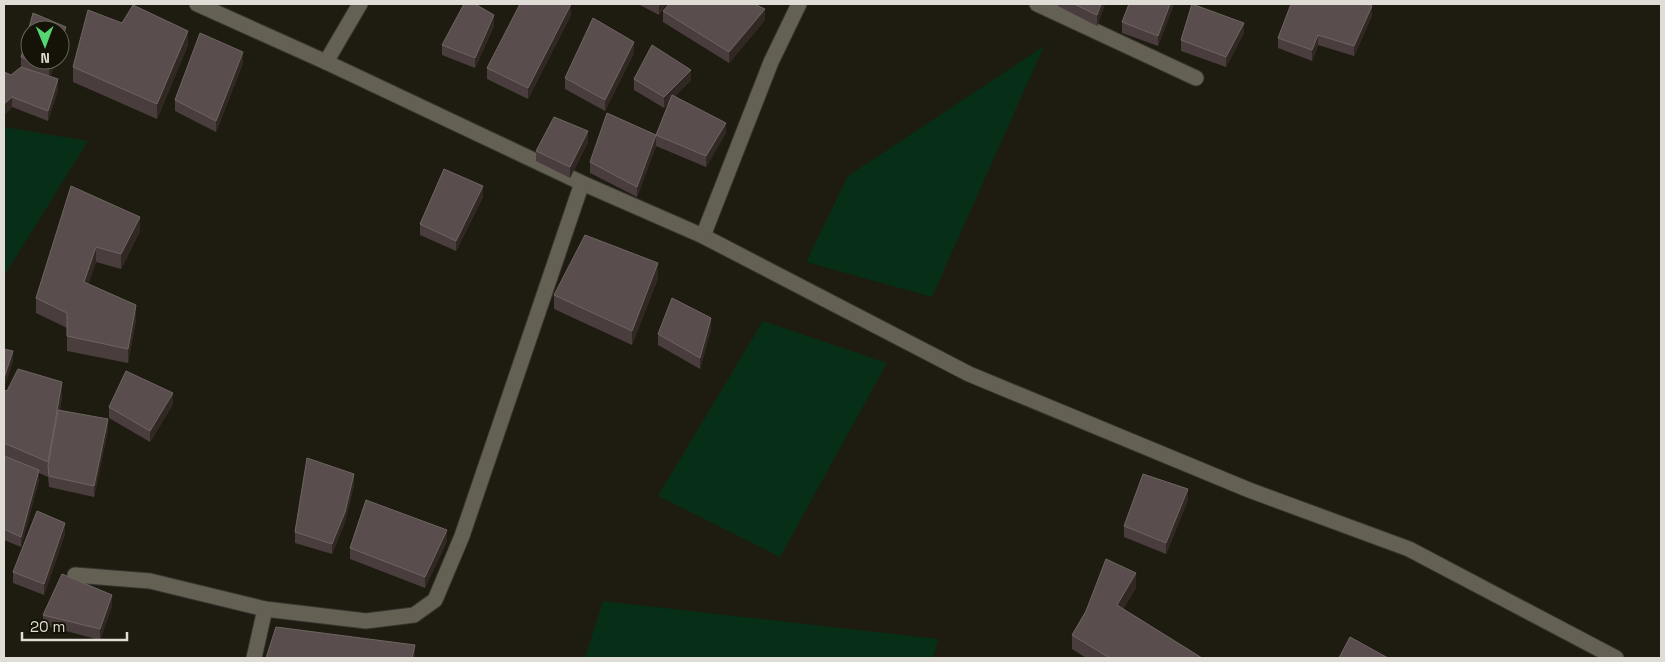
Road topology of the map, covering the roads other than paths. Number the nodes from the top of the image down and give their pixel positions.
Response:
1 (197, 4) edge
2 (360, 4) edge
3 (798, 4) edge
4 (1037, 4) edge
5 (326, 62) junction
6 (1196, 78) dead end
7 (582, 183) junction
8 (703, 236) junction
9 (75, 575) dead end
10 (265, 609) junction
11 (254, 658) edge
12 (1616, 658) edge

1 - 5 street
2 - 5 street
3 - 8 street
4 - 6 street
5 - 7 street
7 - 8 street
7 - 10 street
8 - 12 street
9 - 10 street
10 - 11 street

